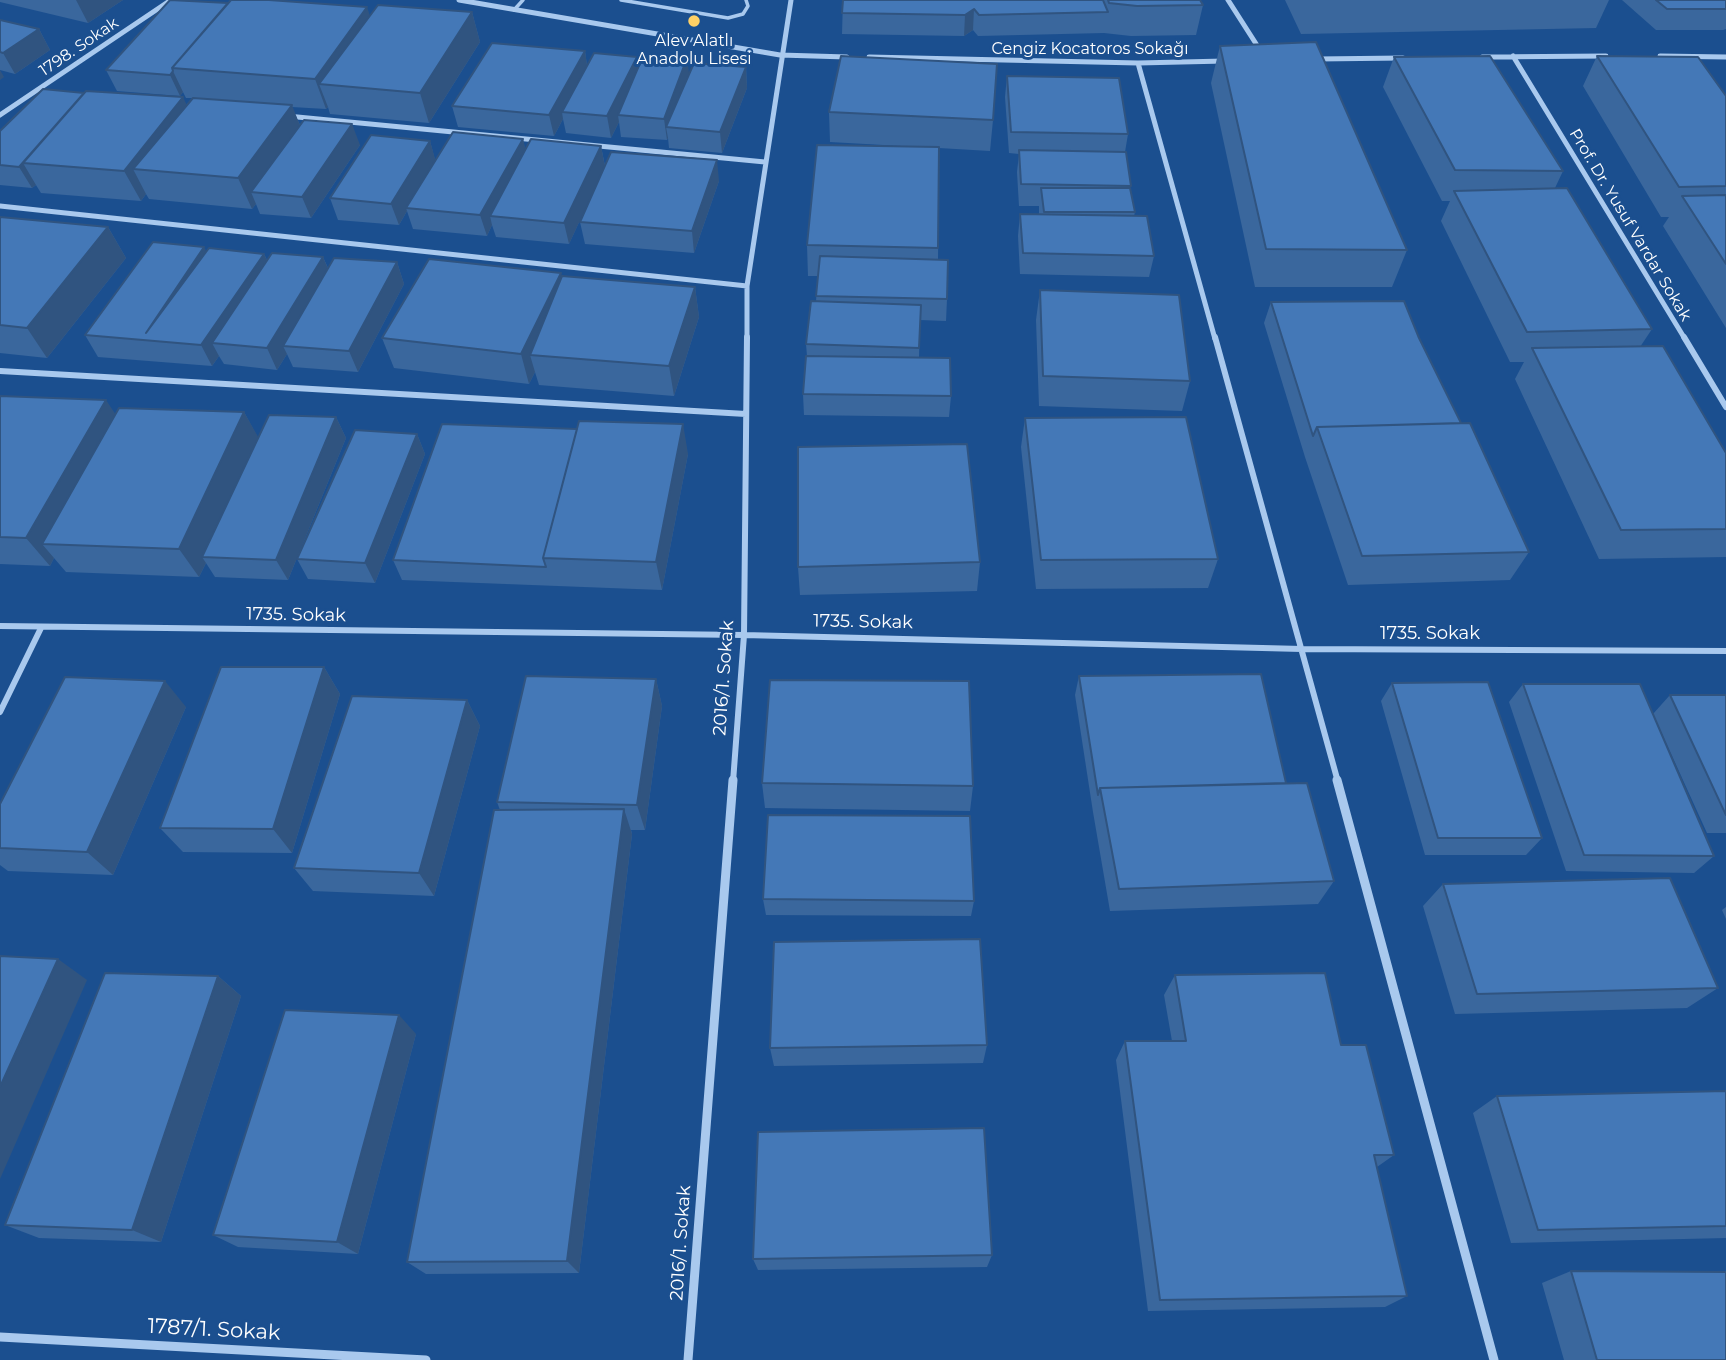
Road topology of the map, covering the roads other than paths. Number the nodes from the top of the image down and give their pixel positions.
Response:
1 (171, 0) edge
2 (459, 0) edge
3 (523, 0) edge
4 (621, 0) edge
5 (746, 0) edge
6 (791, 0) edge
7 (1228, 0) edge
8 (514, 10) junction
9 (780, 55) junction
10 (1513, 56) junction
11 (1620, 56) edge
12 (1646, 56) edge
13 (849, 57) edge
14 (863, 57) edge
15 (1472, 57) edge
16 (1726, 57) edge
17 (1417, 58) edge
18 (1307, 59) edge
19 (1266, 60) edge
20 (1227, 61) edge
21 (1138, 63) junction
22 (35, 91) junction
23 (49, 93) edge
24 (283, 115) edge
25 (0, 116) edge
26 (765, 162) junction
27 (0, 206) edge
28 (747, 286) junction
29 (0, 372) edge
30 (1726, 407) edge
31 (746, 414) junction
32 (0, 626) edge
33 (41, 628) junction
34 (744, 635) junction
35 (1301, 649) junction
36 (1726, 651) edge
37 (0, 712) edge
38 (0, 1337) edge
39 (331, 1358) edge
40 (426, 1360) edge
41 (688, 1360) edge
42 (1494, 1360) edge

1 - 22 street, 1798. Sokak
2 - 8 street
3 - 8 lane
4 - 5 lane
6 - 9 street, 2016/1. Sokak
7 - 19 street
8 - 9 street
9 - 13 street
9 - 26 street, 2016/1. Sokak
10 - 11 street
10 - 15 street
10 - 30 street, Prof. Dr. Yusuf Vardar Sokak
12 - 16 street
14 - 21 street, Cengiz Kocatoros Sokağı
17 - 18 street
20 - 21 street, Cengiz Kocatoros Sokağı
21 - 35 street
22 - 23 street
22 - 25 street, 1798. Sokak
24 - 26 street
26 - 28 street, 2016/1. Sokak
27 - 28 street
28 - 31 street, 2016/1. Sokak
29 - 31 street
31 - 34 street, 2016/1. Sokak
32 - 33 street, 1735. Sokak
33 - 34 street, 1735. Sokak
33 - 37 street
34 - 35 street, 1735. Sokak
34 - 41 street, 2016/1. Sokak
35 - 36 street, 1735. Sokak
35 - 42 street
38 - 39 street, 1787/1. Sokak
39 - 40 street, 1787/1. Sokak

